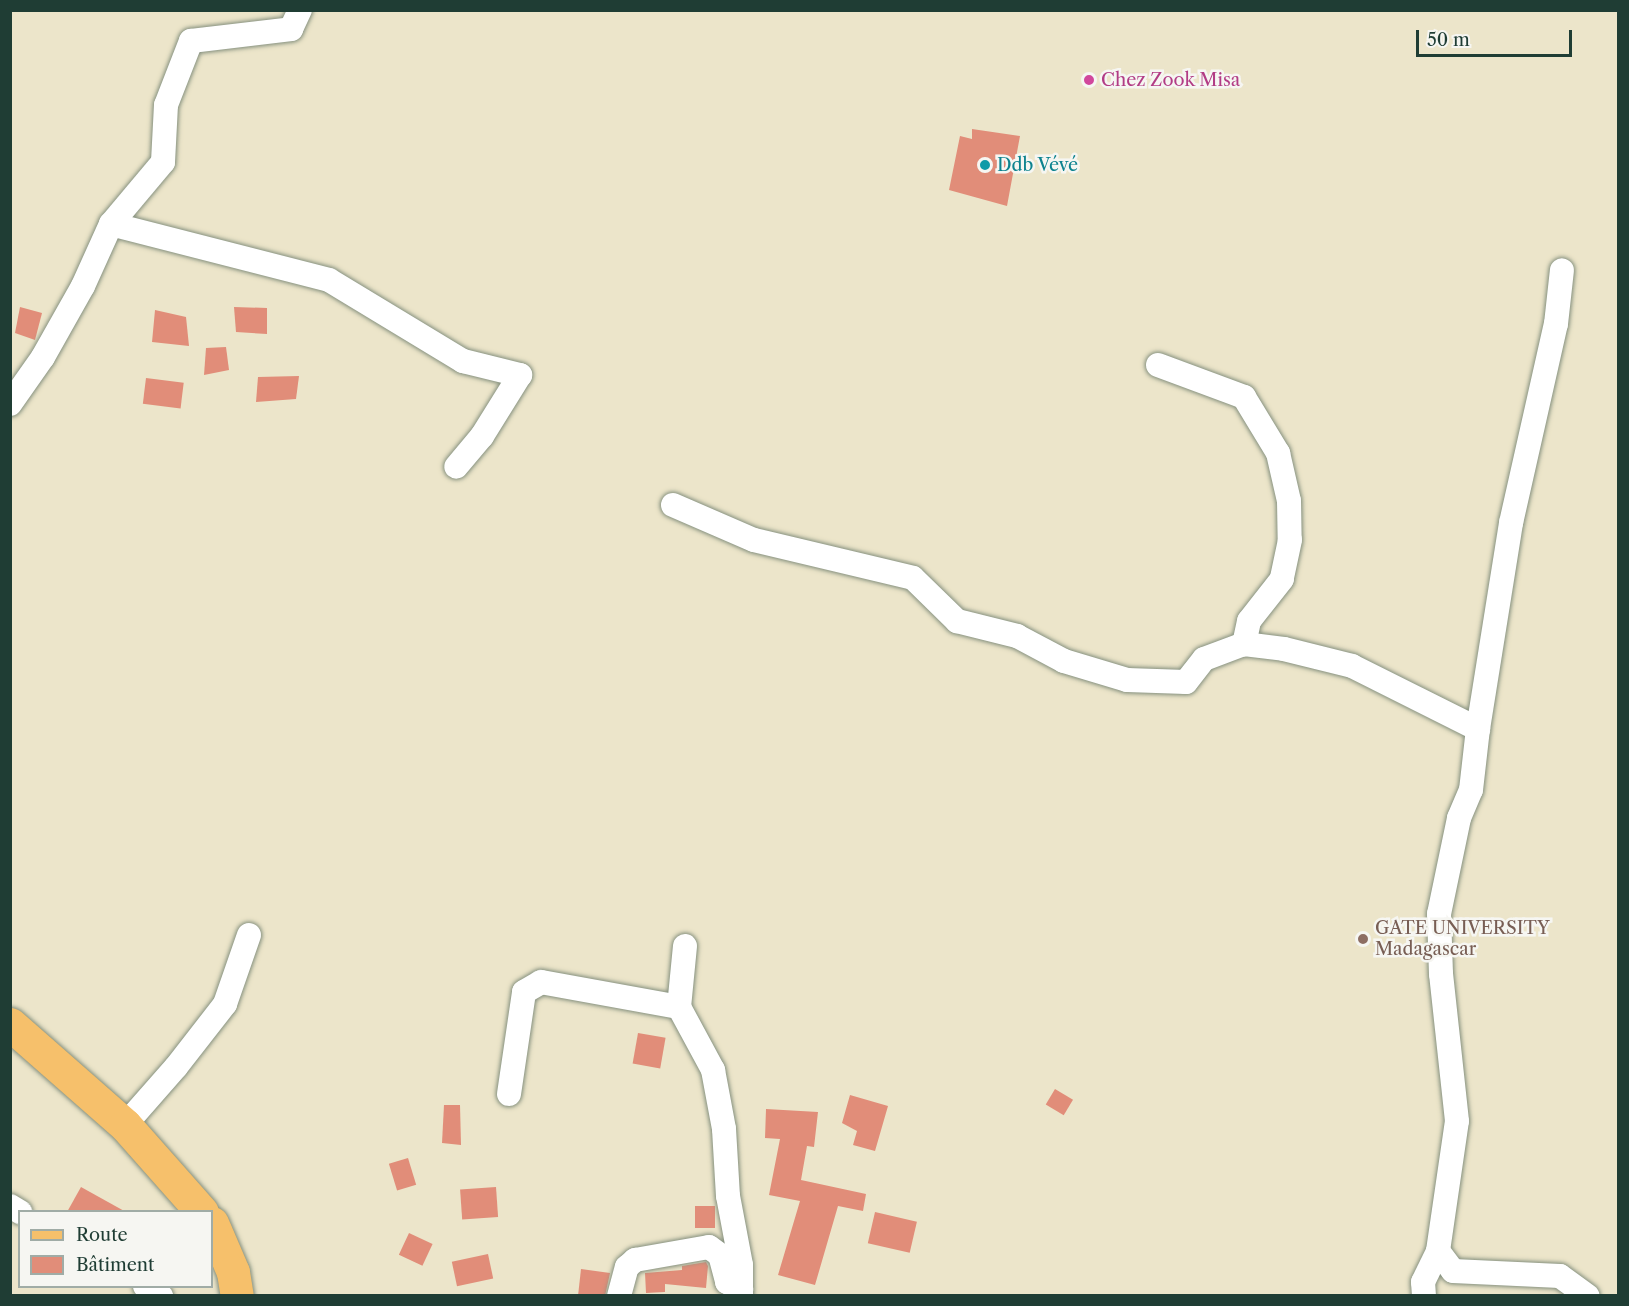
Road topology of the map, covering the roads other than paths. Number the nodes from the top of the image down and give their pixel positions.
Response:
1 (300, 10) edge
2 (111, 225) junction
3 (1562, 270) dead end
4 (1158, 364) dead end
5 (10, 404) edge
6 (456, 467) dead end
7 (673, 505) dead end
8 (1244, 644) junction
9 (1478, 729) junction
10 (249, 935) dead end
11 (685, 946) dead end
12 (679, 1007) junction
13 (10, 1024) edge
14 (509, 1094) dead end
15 (125, 1125) junction
16 (200, 1210) edge
17 (213, 1225) edge
18 (1438, 1251) junction
19 (147, 1288) edge
20 (741, 1292) edge
21 (161, 1296) edge
22 (237, 1296) edge
23 (619, 1296) edge
24 (1424, 1296) edge
25 (1588, 1296) edge

1 - 2 street
2 - 5 street
2 - 6 street
3 - 9 street
4 - 8 street
7 - 8 street
8 - 9 street
9 - 18 street
10 - 15 street
11 - 12 street
12 - 14 street
12 - 20 street
13 - 15 main road
15 - 16 main road
17 - 22 main road
18 - 24 street
18 - 25 street
19 - 21 street
20 - 23 street

